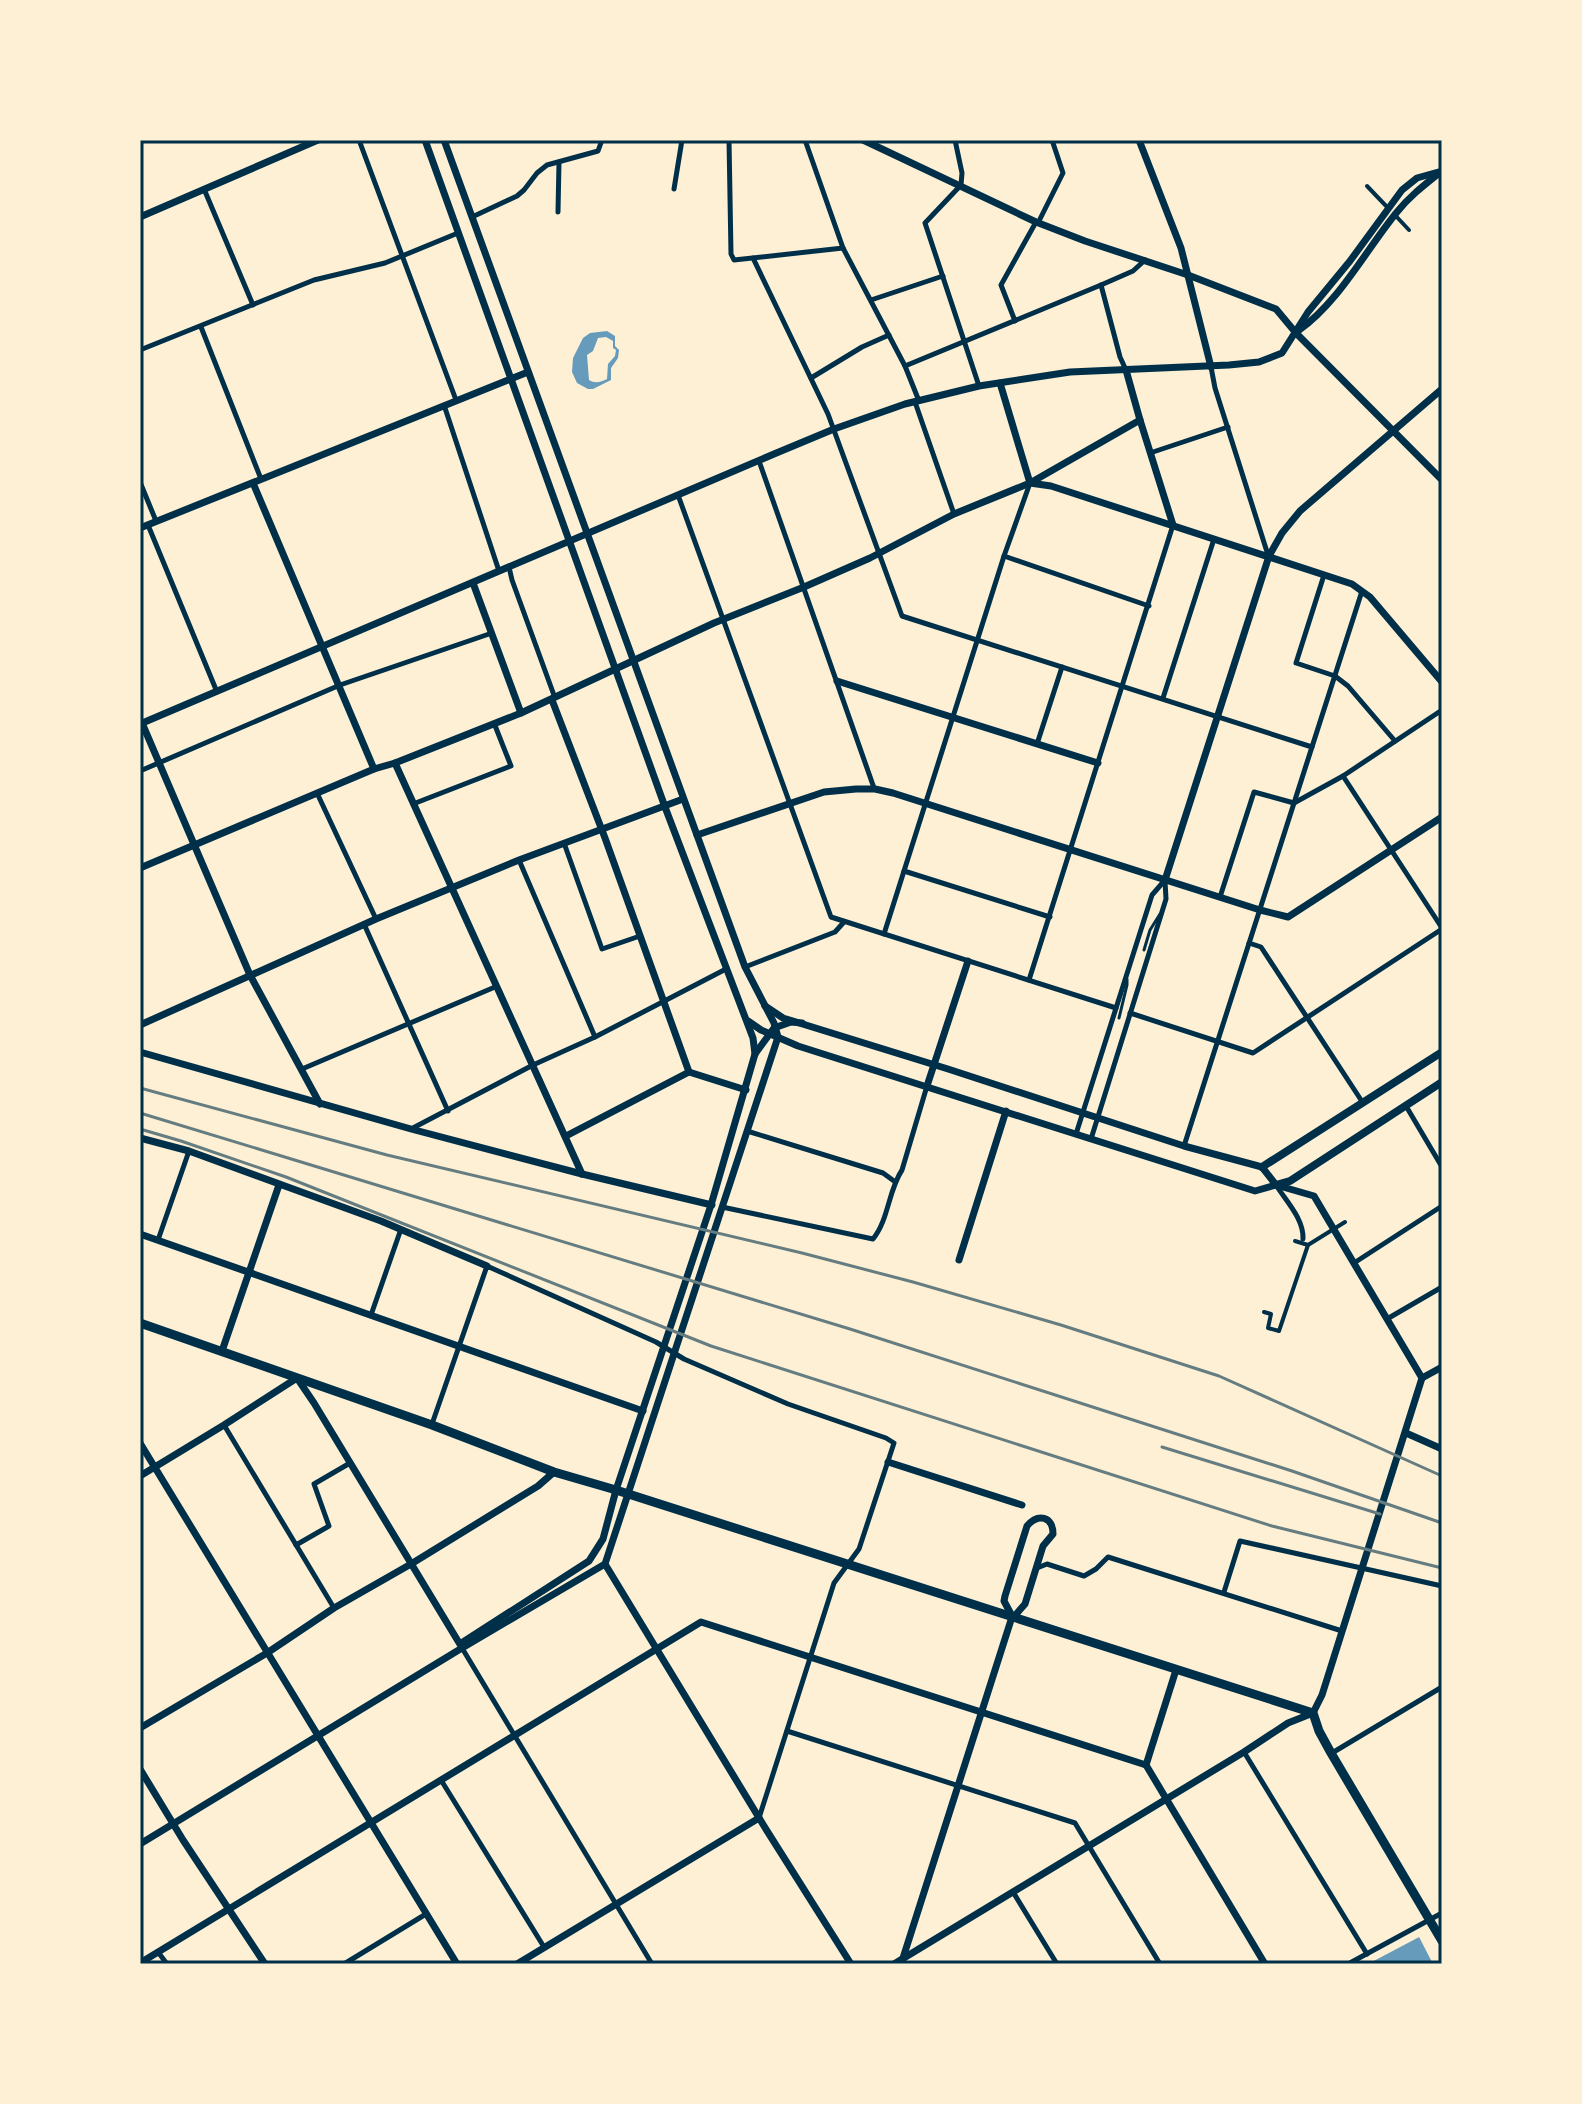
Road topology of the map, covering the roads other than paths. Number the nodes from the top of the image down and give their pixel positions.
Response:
1 (318, 140) edge
2 (359, 140) edge
3 (425, 140) edge
4 (444, 140) edge
5 (602, 140) edge
6 (682, 140) edge
7 (729, 140) edge
8 (805, 140) edge
9 (863, 140) edge
10 (955, 140) edge
11 (1052, 140) edge
12 (1139, 140) edge
13 (559, 162) junction
14 (1442, 171) edge
15 (961, 185) junction
16 (1367, 186) dead end
17 (204, 189) junction
18 (674, 189) dead end
19 (558, 212) dead end
20 (140, 217) edge
21 (472, 217) junction
22 (1037, 222) junction
23 (1409, 230) dead end
24 (458, 233) junction
25 (843, 248) junction
26 (402, 256) junction
27 (753, 258) junction
28 (1145, 260) junction
29 (1188, 275) junction
30 (943, 276) junction
31 (1101, 285) junction
32 (871, 300) junction
33 (253, 305) junction
34 (1015, 321) junction
35 (201, 327) junction
36 (1296, 333) junction
37 (889, 335) junction
38 (965, 342) junction
39 (140, 350) edge
40 (905, 366) junction
41 (1211, 367) junction
42 (1126, 370) junction
43 (528, 372) junction
44 (511, 378) junction
45 (811, 378) junction
46 (1000, 383) junction
47 (979, 386) junction
48 (1442, 389) edge
49 (456, 400) junction
50 (917, 401) junction
51 (444, 405) junction
52 (1140, 420) junction
53 (1228, 427) junction
54 (834, 429) junction
55 (1391, 430) junction
56 (1150, 453) junction
57 (759, 461) junction
58 (261, 479) junction
59 (1442, 480) edge
60 (140, 482) edge
61 (253, 483) junction
62 (1030, 483) junction
63 (678, 495) junction
64 (954, 514) junction
65 (148, 525) edge
66 (1173, 525) junction
67 (587, 534) junction
68 (1214, 539) junction
69 (570, 541) junction
70 (879, 554) junction
71 (1004, 556) junction
72 (1269, 556) junction
73 (509, 567) junction
74 (499, 571) junction
75 (1324, 575) junction
76 (473, 583) junction
77 (804, 587) junction
78 (1362, 590) junction
79 (1149, 606) junction
80 (723, 619) junction
81 (492, 633) junction
82 (978, 640) junction
83 (323, 646) junction
84 (633, 660) junction
85 (1062, 667) junction
86 (616, 669) junction
87 (1335, 676) junction
88 (837, 681) junction
89 (1442, 682) edge
90 (340, 685) junction
91 (1123, 686) junction
92 (217, 692) junction
93 (553, 699) junction
94 (1163, 699) junction
95 (1442, 710) edge
96 (521, 713) junction
97 (953, 717) junction
98 (1217, 717) junction
99 (141, 721) edge
100 (494, 723) junction
101 (1395, 741) junction
102 (1037, 744) junction
103 (1312, 747) junction
104 (159, 763) junction
105 (395, 763) junction
106 (1098, 763) junction
107 (374, 769) junction
108 (140, 771) edge
109 (1343, 776) junction
110 (875, 789) junction
111 (317, 793) junction
112 (683, 799) junction
113 (789, 802) junction
114 (926, 803) junction
115 (1294, 803) junction
116 (413, 804) junction
117 (665, 807) junction
118 (1442, 817) edge
119 (602, 830) junction
120 (697, 835) junction
121 (564, 843) junction
122 (194, 844) junction
123 (1072, 850) junction
124 (1392, 850) junction
125 (519, 860) junction
126 (140, 868) edge
127 (904, 871) junction
128 (1165, 880) junction
129 (451, 889) junction
130 (1220, 897) junction
131 (1164, 908) junction
132 (1260, 910) junction
133 (1050, 917) junction
134 (376, 919) junction
135 (844, 922) junction
136 (364, 924) junction
137 (1442, 928) edge
138 (884, 934) junction
139 (640, 936) junction
140 (1249, 943) junction
141 (1144, 950) dead end
142 (968, 961) junction
143 (745, 967) junction
144 (726, 969) junction
145 (1126, 974) junction
146 (250, 975) junction
147 (1029, 980) junction
148 (495, 987) junction
149 (665, 1001) junction
150 (764, 1006) junction
151 (1116, 1008) junction
152 (1130, 1013) junction
153 (1307, 1017) junction
154 (1119, 1018) dead end
155 (747, 1020) junction
156 (802, 1023) junction
157 (410, 1024) junction
158 (140, 1025) edge
159 (774, 1033) junction
160 (595, 1037) junction
161 (1218, 1042) junction
162 (798, 1046) junction
163 (140, 1052) edge
164 (1442, 1052) edge
165 (755, 1054) junction
166 (770, 1058) junction
167 (933, 1064) junction
168 (533, 1065) junction
169 (302, 1069) junction
170 (689, 1072) junction
171 (1442, 1082) edge
172 (927, 1086) junction
173 (746, 1090) junction
174 (1364, 1103) junction
175 (320, 1104) junction
176 (1406, 1106) junction
177 (448, 1111) junction
178 (1006, 1111) junction
179 (1082, 1114) junction
180 (1097, 1118) junction
181 (411, 1129) junction
182 (747, 1131) junction
183 (1075, 1135) junction
184 (566, 1136) junction
185 (140, 1138) edge
186 (1091, 1140) junction
187 (1184, 1146) junction
188 (189, 1151) junction
189 (1262, 1167) junction
190 (1442, 1167) edge
191 (582, 1174) junction
192 (894, 1181) junction
193 (279, 1185) junction
194 (1276, 1185) junction
195 (711, 1205) junction
196 (1442, 1206) edge
197 (722, 1207) junction
198 (1345, 1222) dead end
199 (401, 1229) junction
200 (140, 1234) edge
201 (1303, 1239) dead end
202 (158, 1240) junction
203 (1295, 1241) dead end
204 (1308, 1245) junction
205 (959, 1260) dead end
206 (1354, 1263) junction
207 (487, 1266) junction
208 (249, 1272) junction
209 (1442, 1287) edge
210 (1264, 1312) dead end
211 (371, 1315) junction
212 (1387, 1319) junction
213 (140, 1323) edge
214 (459, 1345) junction
215 (664, 1346) junction
216 (222, 1351) junction
217 (674, 1351) junction
218 (1442, 1367) edge
219 (297, 1378) junction
220 (1422, 1378) junction
221 (643, 1411) junction
222 (224, 1425) junction
223 (432, 1425) junction
224 (1406, 1433) junction
225 (140, 1443) edge
226 (1442, 1449) edge
227 (888, 1462) junction
228 (350, 1463) junction
229 (154, 1467) junction
230 (554, 1472) junction
231 (140, 1476) edge
232 (616, 1490) junction
233 (628, 1494) junction
234 (1022, 1505) dead end
235 (296, 1545) junction
236 (411, 1564) junction
237 (605, 1564) junction
238 (847, 1564) junction
239 (1036, 1568) junction
240 (1362, 1568) junction
241 (1442, 1586) edge
242 (1224, 1592) junction
243 (334, 1608) junction
244 (1012, 1616) junction
245 (1342, 1631) junction
246 (462, 1648) junction
247 (656, 1649) junction
248 (267, 1653) junction
249 (811, 1658) junction
250 (1176, 1670) junction
251 (1442, 1687) edge
252 (982, 1713) junction
253 (1313, 1713) junction
254 (140, 1728) edge
255 (787, 1731) junction
256 (319, 1736) junction
257 (514, 1736) junction
258 (1244, 1752) junction
259 (1331, 1753) junction
260 (1146, 1765) junction
261 (140, 1769) edge
262 (441, 1780) junction
263 (958, 1786) junction
264 (1166, 1798) junction
265 (759, 1818) junction
266 (371, 1822) junction
267 (173, 1824) junction
268 (140, 1844) edge
269 (1089, 1844) junction
270 (1013, 1892) junction
271 (616, 1905) junction
272 (229, 1909) junction
273 (1442, 1913) edge
274 (426, 1914) junction
275 (1431, 1922) junction
276 (1442, 1941) edge
277 (544, 1947) junction
278 (158, 1952) junction
279 (1367, 1954) junction
280 (903, 1958) junction
281 (140, 1963) edge
282 (167, 1964) edge
283 (265, 1964) edge
284 (344, 1964) edge
285 (457, 1964) edge
286 (517, 1964) edge
287 (652, 1964) edge
288 (851, 1964) edge
289 (894, 1964) edge
290 (1057, 1964) edge
291 (1160, 1964) edge
292 (1265, 1964) edge
293 (1348, 1964) edge

1 - 17 street
2 - 26 street
3 - 24 street
4 - 21 street
5 - 13 street
6 - 18 street
7 - 27 street
8 - 25 street
9 - 15 street
10 - 15 street
11 - 22 street
12 - 29 street
13 - 19 street
13 - 21 street
14 - 36 street
15 - 22 street
15 - 30 street
16 - 23 street
17 - 20 street
17 - 33 street
21 - 43 street
22 - 28 street
22 - 34 street
24 - 26 street
24 - 44 street
25 - 27 street
25 - 32 street
26 - 33 street
26 - 49 street
27 - 45 street
28 - 29 street
28 - 31 street
29 - 36 street
29 - 41 street
30 - 32 street
30 - 38 street
31 - 34 street
31 - 42 street
32 - 37 street
33 - 35 street
34 - 38 street
35 - 39 street
35 - 58 street
36 - 41 street
36 - 55 street
37 - 40 street
37 - 45 street
38 - 40 street
38 - 47 street
40 - 50 street
41 - 42 street
41 - 53 street
42 - 46 street
42 - 52 street
43 - 44 street
43 - 67 street
44 - 49 street
44 - 69 street
45 - 54 street
46 - 47 street
46 - 62 street
47 - 50 street
48 - 55 street
49 - 51 street
50 - 54 street
50 - 64 street
51 - 58 street
51 - 74 street
52 - 56 street
52 - 62 street
53 - 56 street
53 - 72 street
54 - 57 street
54 - 70 street
55 - 59 street
55 - 72 street
56 - 66 street
57 - 63 street
57 - 77 street
58 - 61 street
60 - 65 street
61 - 65 street
61 - 83 street
62 - 64 street
62 - 66 street
62 - 71 street
63 - 67 street
63 - 80 street
64 - 70 street
65 - 92 street
66 - 68 street
66 - 79 street
67 - 69 street
67 - 84 street
68 - 72 street
68 - 94 street
69 - 73 street
69 - 86 street
70 - 77 street
70 - 82 street
71 - 79 street
71 - 82 street
72 - 75 street
72 - 98 street
73 - 74 street
73 - 93 street
74 - 76 street
75 - 78 street
75 - 87 street
76 - 81 street
76 - 83 street
77 - 80 street
77 - 88 street
78 - 87 street
78 - 89 street
79 - 91 street
80 - 84 street
80 - 113 street
81 - 90 street
81 - 96 street
82 - 85 street
82 - 97 street
83 - 90 street
83 - 92 street
84 - 86 street
84 - 112 street
85 - 91 street
85 - 102 street
86 - 93 street
86 - 117 street
87 - 101 street
87 - 103 street
88 - 97 street
88 - 110 street
90 - 104 street
90 - 107 street
91 - 94 street
91 - 106 street
92 - 99 street
93 - 96 street
93 - 119 street
94 - 98 street
95 - 101 street
96 - 100 street
97 - 102 street
97 - 114 street
98 - 103 street
98 - 128 street
99 - 104 street
100 - 105 street
100 - 116 street
101 - 109 street
102 - 106 street
103 - 115 street
104 - 108 street
104 - 122 street
105 - 107 street
105 - 116 street
106 - 123 street
107 - 111 street
109 - 115 street
109 - 124 street
110 - 113 street
110 - 114 street
111 - 122 street
111 - 134 street
112 - 117 street
112 - 120 street
113 - 120 street
113 - 135 street
114 - 123 street
114 - 127 street
115 - 130 street
115 - 132 street
116 - 129 street
117 - 119 street
117 - 144 street
118 - 124 street
119 - 121 street
119 - 139 street
120 - 143 street
121 - 125 street
121 - 139 street
122 - 126 street
122 - 146 street
123 - 128 street
123 - 133 street
124 - 132 street
124 - 137 street
125 - 129 street
125 - 160 street
127 - 133 street
127 - 138 street
128 - 130 street
128 - 131 street
128 - 145 street
129 - 134 street
129 - 148 street
130 - 132 street
131 - 141 lane
131 - 152 street
132 - 140 street
133 - 147 street
134 - 136 street
135 - 138 street
135 - 143 street
136 - 146 street
136 - 157 street
137 - 153 street
138 - 142 street
139 - 149 street
140 - 153 street
140 - 161 street
142 - 147 street
142 - 167 street
143 - 150 street
144 - 149 street
144 - 155 street
145 - 151 street
145 - 154 lane
146 - 158 street
146 - 169 street
147 - 151 street
148 - 157 street
148 - 168 street
149 - 160 street
149 - 170 street
150 - 156 street
150 - 159 street
151 - 179 street
152 - 161 street
152 - 180 street
153 - 161 street
153 - 174 street
155 - 159 street
155 - 165 street
156 - 159 street
156 - 167 street
157 - 169 street
157 - 177 street
159 - 162 street
159 - 165 street
159 - 166 street
160 - 168 street
161 - 187 street
162 - 166 street
162 - 172 street
163 - 175 street
164 - 174 main road
165 - 173 street
166 - 182 street
167 - 172 street
167 - 179 street
168 - 177 street
168 - 184 street
169 - 175 street
170 - 173 street
170 - 184 street
171 - 176 main road
172 - 178 street
172 - 192 street
173 - 195 street
174 - 189 main road
175 - 181 street
176 - 190 street
176 - 194 main road
177 - 181 street
178 - 183 street
178 - 205 street
179 - 180 street
179 - 183 street
180 - 186 street
180 - 187 street
181 - 191 street
182 - 192 street
182 - 197 street
183 - 186 street
184 - 191 street
185 - 188 street
186 - 194 street
187 - 189 street
188 - 193 street
188 - 202 street
189 - 194 street
191 - 195 street
192 - 197 street
193 - 199 street
193 - 208 street
194 - 201 street
194 - 206 street
195 - 197 street
195 - 215 street
196 - 206 street
197 - 217 street
198 - 204 street
199 - 207 street
199 - 211 street
200 - 202 street
202 - 208 street
203 - 204 street
204 - 210 street
206 - 212 street
207 - 214 street
207 - 215 street
208 - 211 street
208 - 216 street
209 - 212 street
211 - 214 street
212 - 220 street
213 - 216 highway
214 - 221 street
214 - 223 street
215 - 217 street
215 - 221 street
216 - 219 highway
217 - 227 street
217 - 233 street
218 - 220 street
219 - 222 street
219 - 223 highway
219 - 228 street
220 - 224 street
221 - 232 street
222 - 229 street
222 - 235 street
223 - 230 highway
224 - 226 street
224 - 240 street
225 - 229 street
227 - 234 street
227 - 238 street
228 - 235 street
228 - 236 street
229 - 231 street
229 - 248 street
230 - 232 highway
230 - 236 street
232 - 233 highway
232 - 246 street
233 - 237 street
233 - 238 highway
235 - 243 street
236 - 243 street
236 - 246 street
237 - 246 street
237 - 247 street
238 - 244 highway
238 - 249 street
239 - 242 street
239 - 244 street
239 - 244 street
240 - 241 street
240 - 242 street
240 - 245 street
242 - 245 street
243 - 248 street
244 - 250 highway
244 - 252 street
245 - 253 street
246 - 256 street
246 - 257 street
247 - 249 street
247 - 257 street
247 - 265 street
248 - 254 street
248 - 256 street
249 - 252 street
249 - 255 street
250 - 253 highway
250 - 260 street
251 - 259 street
252 - 260 street
252 - 263 street
253 - 258 street
253 - 259 highway
255 - 263 street
255 - 265 street
256 - 266 street
256 - 267 street
257 - 262 street
257 - 271 street
258 - 264 street
258 - 279 street
259 - 275 highway
260 - 264 street
261 - 267 street
262 - 266 street
262 - 277 street
263 - 269 street
263 - 280 street
264 - 269 street
264 - 292 street
265 - 271 street
265 - 288 street
266 - 272 street
266 - 274 street
267 - 268 street
267 - 272 street
269 - 270 street
269 - 291 street
270 - 280 street
270 - 290 street
271 - 277 street
271 - 287 street
272 - 278 street
272 - 283 street
273 - 275 street
274 - 284 street
274 - 285 street
275 - 276 highway
275 - 279 street
277 - 286 street
278 - 281 street
278 - 282 street
279 - 293 street
280 - 289 street

